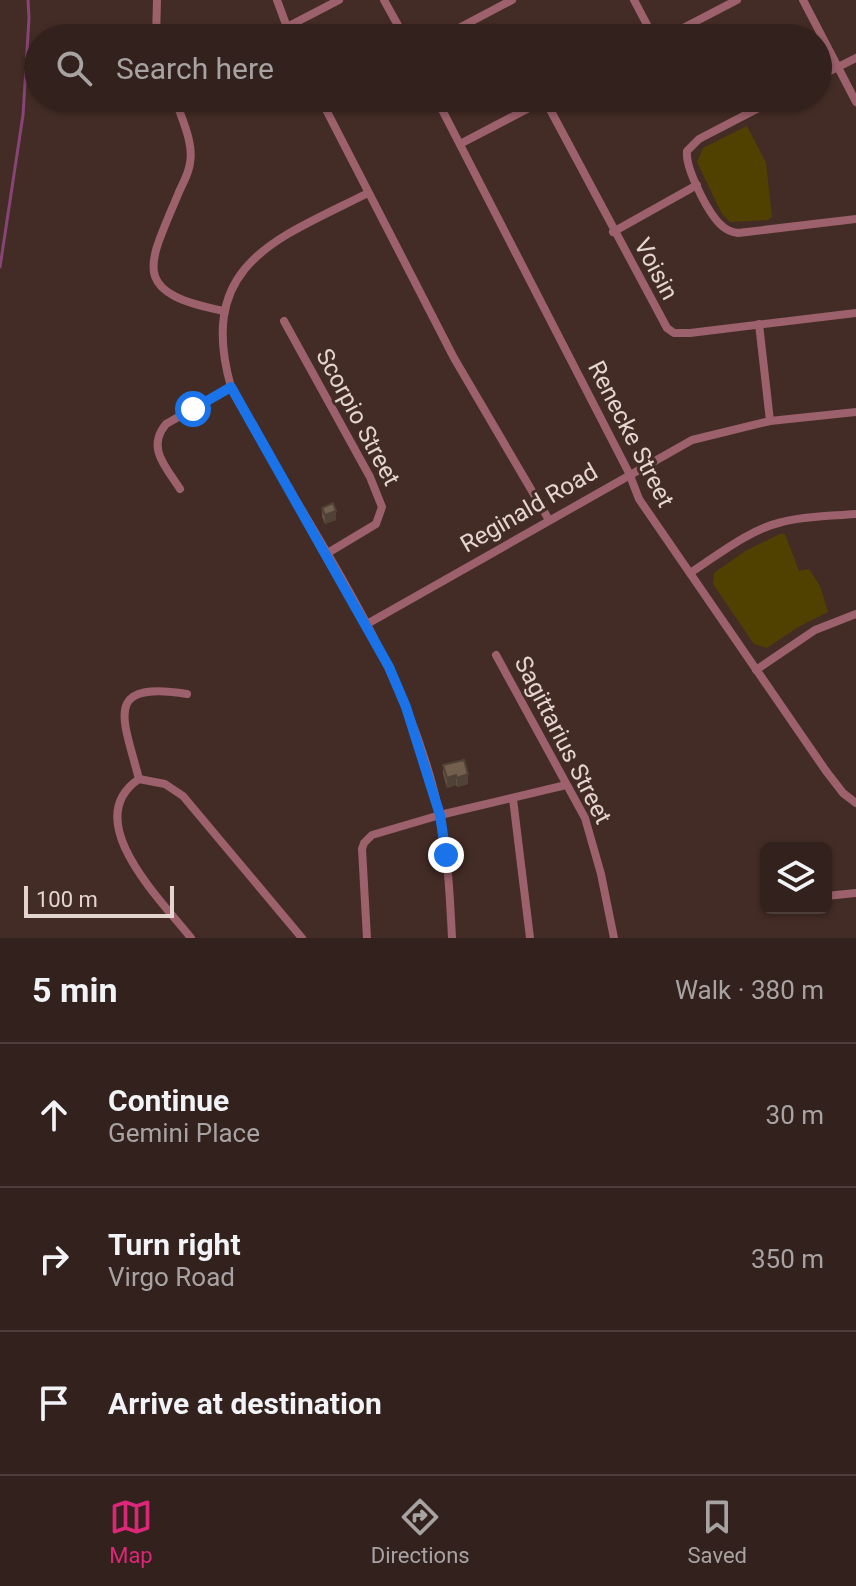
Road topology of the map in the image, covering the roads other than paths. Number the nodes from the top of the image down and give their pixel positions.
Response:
1 (157, 0) edge
2 (277, 0) edge
3 (339, 0) edge
4 (384, 0) edge
5 (512, 0) edge
6 (634, 0) edge
7 (737, 0) edge
8 (803, 0) edge
9 (156, 24) edge
10 (286, 24) edge
11 (293, 24) edge
12 (397, 24) edge
13 (467, 24) edge
14 (647, 24) edge
15 (691, 24) edge
16 (816, 24) edge
17 (832, 56) edge
18 (856, 58) edge
19 (838, 67) junction
20 (832, 70) edge
21 (856, 102) edge
22 (179, 112) edge
23 (327, 112) edge
24 (443, 112) edge
25 (522, 112) edge
26 (553, 112) edge
27 (752, 112) edge
28 (460, 144) junction
29 (697, 185) junction
30 (368, 193) junction
31 (856, 219) edge
32 (613, 232) junction
33 (224, 311) junction
34 (856, 313) edge
35 (284, 321) dead end
36 (759, 324) junction
37 (231, 387) junction
38 (856, 412) edge
39 (770, 421) junction
40 (629, 473) junction
41 (180, 489) dead end
42 (856, 514) edge
43 (549, 520) junction
44 (326, 554) junction
45 (690, 573) junction
46 (856, 614) edge
47 (367, 624) junction
48 (496, 655) dead end
49 (756, 670) junction
50 (187, 694) dead end
51 (139, 779) junction
52 (566, 785) junction
53 (513, 799) junction
54 (856, 803) edge
55 (440, 815) junction
56 (856, 893) edge
57 (832, 895) edge
58 (191, 938) edge
59 (302, 938) edge
60 (367, 938) edge
61 (452, 938) edge
62 (530, 938) edge
63 (614, 938) edge

1 - 9 street
2 - 10 street
3 - 11 street
4 - 12 street
5 - 13 street
6 - 14 street
7 - 15 street
8 - 16 street
17 - 19 street
18 - 19 street
19 - 20 street
19 - 21 street
22 - 33 street
23 - 30 street
24 - 28 street, Renecke Street
25 - 28 street
26 - 32 street, Voisin
27 - 29 street
28 - 40 street, Renecke Street
29 - 31 street
29 - 32 street
30 - 33 street
30 - 43 street
32 - 36 street, Voisin
33 - 37 street
34 - 36 street, Voisin
35 - 44 street, Scorpio Street
36 - 39 street
37 - 41 street
37 - 44 street
38 - 39 street, Reginald Road
39 - 40 street, Reginald Road
40 - 43 street, Reginald Road
40 - 45 street, Renecke Street
42 - 45 street
43 - 47 street, Reginald Road
44 - 47 street
45 - 49 street, Renecke Street
46 - 49 street
47 - 55 street
48 - 52 street, Sagittarius Street
49 - 54 street, Renecke Street
50 - 51 street
51 - 58 street
51 - 59 street
52 - 53 street
52 - 63 street, Sagittarius Street
53 - 55 street
53 - 62 street
55 - 60 street
55 - 61 street
56 - 57 street

